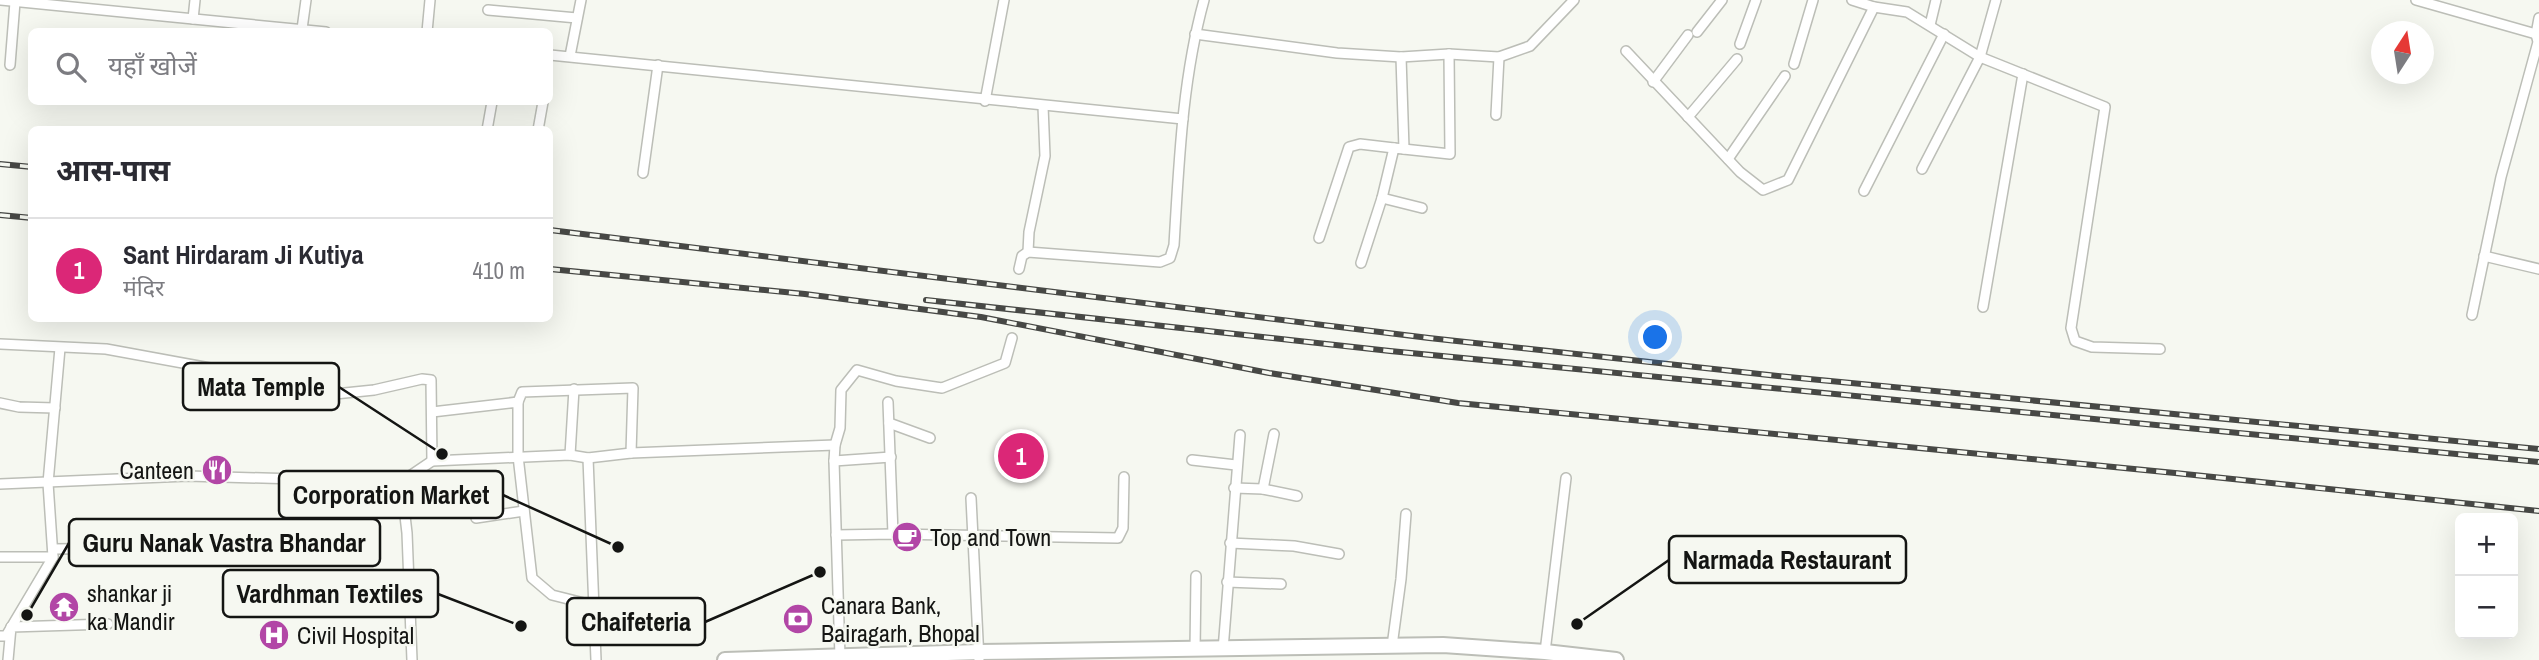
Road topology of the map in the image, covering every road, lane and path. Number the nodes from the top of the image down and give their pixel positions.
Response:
1 (1, 0) edge
2 (195, 0) edge
3 (306, 0) edge
4 (430, 0) edge
5 (581, 0) edge
6 (1004, 0) edge
7 (1204, 0) edge
8 (1574, 0) edge
9 (1722, 0) edge
10 (1756, 0) edge
11 (1813, 0) edge
12 (1852, 0) edge
13 (1936, 0) edge
14 (1996, 0) edge
15 (2417, 0) edge
16 (15, 2) junction
17 (55, 2) edge
18 (1874, 7) junction
19 (488, 10) dead end
20 (577, 18) junction
21 (2539, 18) edge
22 (193, 19) junction
23 (1930, 25) junction
24 (291, 28) edge
25 (302, 28) edge
26 (427, 28) edge
27 (1195, 34) junction
28 (1944, 34) junction
29 (2538, 40) edge
30 (1740, 44) dead end
31 (1626, 51) dead end
32 (1449, 54) junction
33 (553, 56) edge
34 (570, 56) junction
35 (1401, 57) junction
36 (1499, 57) junction
37 (1980, 57) junction
38 (1737, 59) dead end
39 (1794, 64) dead end
40 (10, 65) dead end
41 (658, 65) junction
42 (2024, 74) junction
43 (1786, 76) dead end
44 (1653, 82) junction
45 (985, 101) junction
46 (491, 105) edge
47 (542, 105) edge
48 (1044, 106) junction
49 (1496, 115) dead end
50 (1688, 117) junction
51 (1183, 119) junction
52 (488, 126) edge
53 (539, 126) edge
54 (1399, 149) junction
55 (1728, 159) junction
56 (1922, 169) dead end
57 (643, 173) dead end
58 (1864, 191) dead end
59 (1382, 198) junction
60 (1422, 208) dead end
61 (1320, 238) dead end
62 (1028, 252) junction
63 (2484, 256) junction
64 (1361, 263) dead end
65 (1019, 269) dead end
66 (2539, 270) edge
67 (1983, 307) dead end
68 (2472, 315) dead end
69 (1012, 338) dead end
70 (0, 344) edge
71 (60, 348) junction
72 (2160, 349) dead end
73 (574, 389) junction
74 (518, 402) junction
75 (888, 402) dead end
76 (0, 403) edge
77 (55, 408) junction
78 (432, 412) junction
79 (889, 423) junction
80 (1240, 435) dead end
81 (1274, 435) dead end
82 (930, 438) dead end
83 (835, 444) junction
84 (631, 453) junction
85 (570, 454) junction
86 (518, 456) junction
87 (891, 457) junction
88 (587, 458) junction
89 (1192, 460) dead end
90 (432, 461) junction
91 (834, 461) junction
92 (1236, 466) junction
93 (1124, 477) dead end
94 (1566, 478) dead end
95 (401, 482) junction
96 (48, 483) junction
97 (0, 484) edge
98 (1234, 488) junction
99 (1263, 489) junction
100 (1297, 496) dead end
101 (971, 498) dead end
102 (524, 511) junction
103 (1406, 514) dead end
104 (476, 518) dead end
105 (893, 534) junction
106 (836, 535) junction
107 (971, 536) junction
108 (1230, 543) junction
109 (335, 545) dead end
110 (53, 553) junction
111 (1339, 554) dead end
112 (0, 556) edge
113 (1196, 576) dead end
114 (1227, 582) junction
115 (1281, 584) dead end
116 (592, 605) junction
117 (108, 624) dead end
118 (11, 627) junction
119 (0, 636) edge
120 (1392, 646) junction
121 (1195, 650) junction
122 (1223, 650) junction
123 (1545, 652) junction
124 (972, 656) edge
125 (840, 657) junction
126 (8, 660) edge
127 (412, 660) edge
128 (596, 660) edge
129 (725, 660) edge
130 (1616, 660) edge

1 - 16 street
2 - 22 street
3 - 25 street
4 - 26 street
5 - 20 street
6 - 45 street
7 - 27 street
8 - 36 street
9 - 44 street
10 - 30 street
11 - 39 street
12 - 18 street
13 - 23 street
14 - 37 street
15 - 29 street
16 - 17 street
16 - 40 street
17 - 22 street
18 - 23 street
18 - 55 street
19 - 20 street
20 - 34 street
21 - 29 street
22 - 24 street
23 - 28 street
27 - 35 street
27 - 51 street
28 - 37 street
28 - 58 street
29 - 63 street
31 - 44 street
32 - 35 street
32 - 36 street
32 - 54 street
33 - 34 street
34 - 41 street
35 - 54 street
36 - 49 street
37 - 42 street
37 - 56 street
38 - 50 street
41 - 45 street
41 - 57 street
42 - 67 street
42 - 72 street
43 - 55 street
44 - 50 street
45 - 48 street
46 - 52 street
47 - 53 street
48 - 51 street
48 - 62 street
50 - 55 street
51 - 62 street
54 - 59 street
54 - 61 street
59 - 60 street
59 - 64 street
62 - 65 street
63 - 66 street
63 - 68 street
69 - 83 street
70 - 71 street
71 - 77 street
71 - 78 street
73 - 74 street
73 - 84 street
73 - 85 street
74 - 78 street
74 - 86 street
75 - 79 street
76 - 77 street
77 - 96 street
78 - 90 street
79 - 82 street
79 - 87 street
80 - 92 street
81 - 99 street
83 - 84 street
83 - 91 street
84 - 88 street
85 - 86 street
85 - 88 street
86 - 90 street
86 - 102 street
87 - 91 street
87 - 105 street
88 - 116 street
89 - 92 street
90 - 95 street
91 - 106 street
92 - 98 street
93 - 107 street
94 - 123 street
95 - 96 street
95 - 127 street
96 - 97 street
96 - 110 street
98 - 99 street
98 - 108 street
99 - 100 street
101 - 107 street
102 - 104 street
102 - 116 street
103 - 120 street
105 - 106 street
105 - 107 street
106 - 125 street
107 - 124 street
108 - 111 street
108 - 114 street
109 - 110 street
110 - 112 street
110 - 118 street
113 - 121 street
114 - 115 street
114 - 122 street
116 - 128 street
117 - 118 street
118 - 119 street
118 - 126 street
120 - 122 main road
120 - 123 main road
121 - 122 main road
121 - 124 main road
123 - 130 main road
124 - 125 main road
125 - 129 main road

